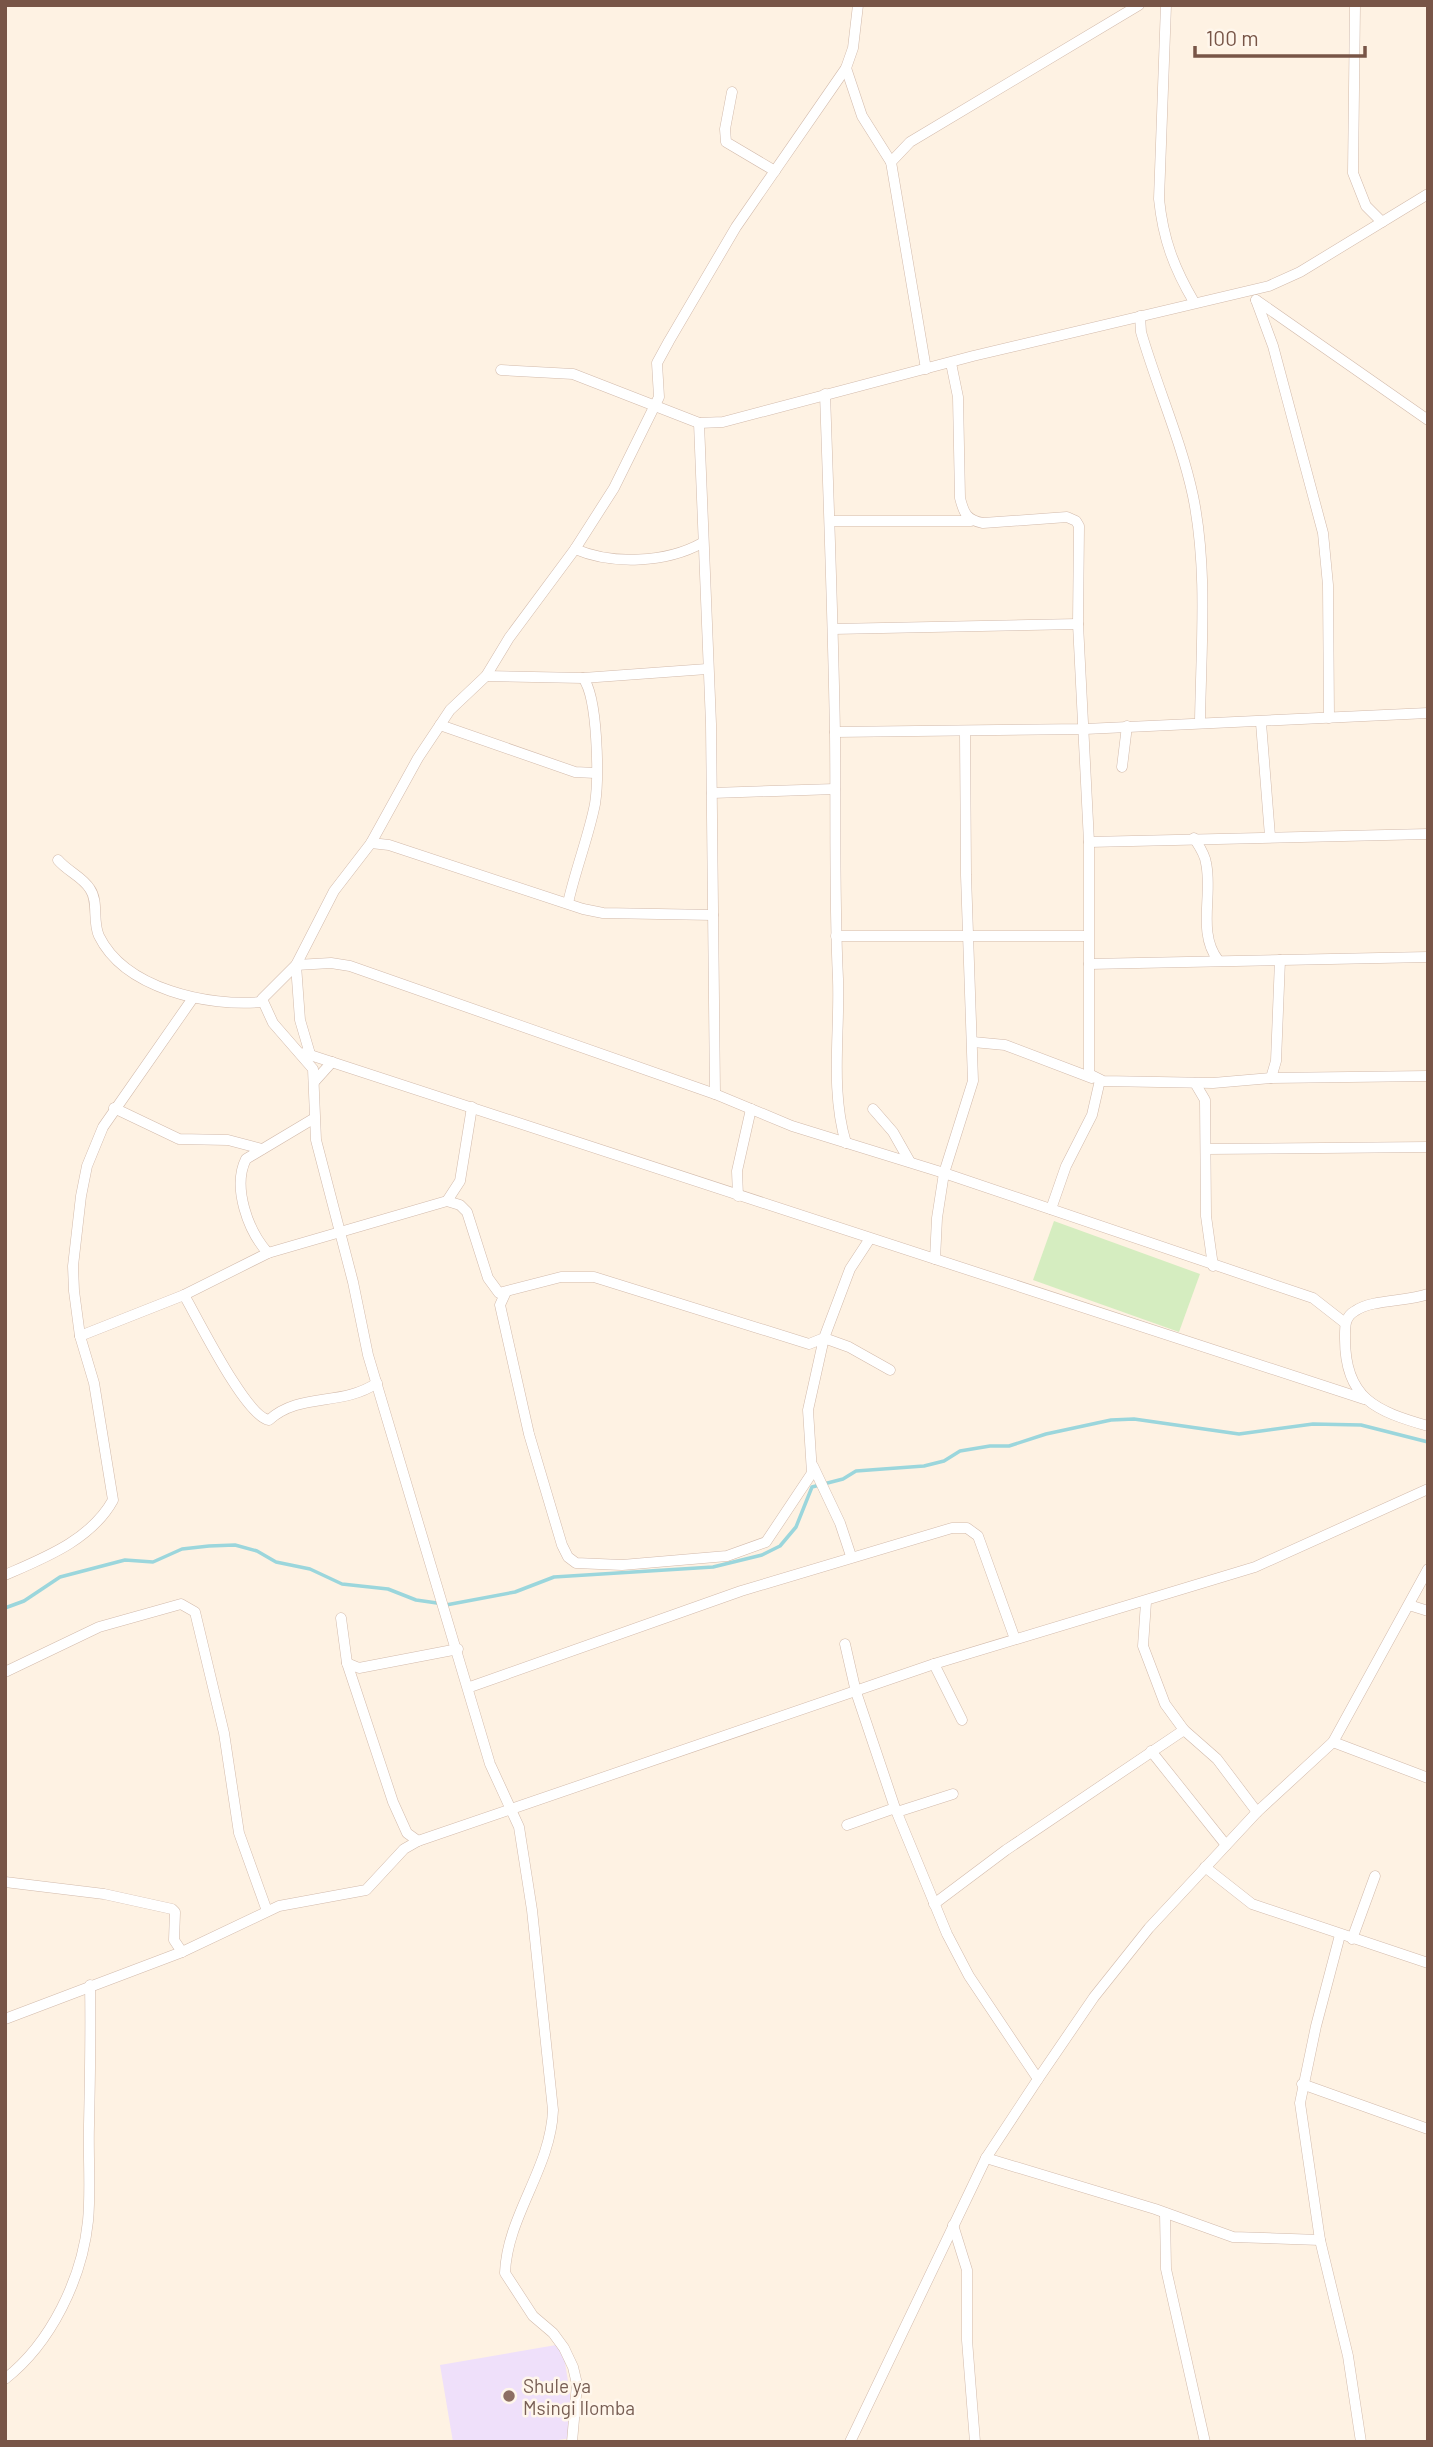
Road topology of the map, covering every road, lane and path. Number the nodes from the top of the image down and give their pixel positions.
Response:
1 (858, 5) edge
2 (1139, 5) edge
3 (1166, 5) edge
4 (1355, 5) edge
5 (846, 68) junction
6 (732, 92) dead end
7 (891, 162) junction
8 (775, 171) junction
9 (1428, 194) edge
10 (1382, 222) junction
11 (1251, 290) junction
12 (1256, 300) junction
13 (1195, 302) junction
14 (1140, 316) junction
15 (951, 363) junction
16 (926, 369) junction
17 (501, 370) dead end
18 (825, 394) junction
19 (654, 407) junction
20 (1428, 420) edge
21 (699, 424) junction
22 (830, 521) junction
23 (971, 521) junction
24 (702, 544) junction
25 (575, 549) junction
26 (1077, 624) junction
27 (833, 629) junction
28 (707, 669) junction
29 (485, 676) junction
30 (583, 678) junction
31 (1428, 713) edge
32 (1329, 718) junction
33 (1200, 722) junction
34 (1261, 723) junction
35 (440, 725) junction
36 (1127, 726) junction
37 (1085, 729) junction
38 (835, 732) junction
39 (965, 733) junction
40 (1122, 767) dead end
41 (595, 773) junction
42 (835, 789) junction
43 (712, 793) junction
44 (1428, 834) edge
45 (1270, 836) junction
46 (1194, 838) junction
47 (1089, 842) junction
48 (371, 843) junction
49 (58, 860) dead end
50 (568, 903) junction
51 (713, 915) junction
52 (836, 936) junction
53 (1087, 936) junction
54 (968, 938) junction
55 (1428, 957) edge
56 (1218, 960) junction
57 (1280, 960) junction
58 (1089, 964) junction
59 (296, 965) junction
60 (193, 998) junction
61 (262, 1002) junction
62 (973, 1042) junction
63 (297, 1051) junction
64 (310, 1054) junction
65 (332, 1062) junction
66 (1428, 1076) edge
67 (1272, 1078) junction
68 (1097, 1080) junction
69 (314, 1082) junction
70 (1195, 1083) junction
71 (1213, 1083) junction
72 (715, 1094) junction
73 (1205, 1100) junction
74 (472, 1107) junction
75 (114, 1108) junction
76 (751, 1109) junction
77 (873, 1109) dead end
78 (313, 1119) junction
79 (846, 1143) junction
80 (1428, 1147) edge
81 (262, 1149) junction
82 (1206, 1149) junction
83 (910, 1162) junction
84 (944, 1172) junction
85 (738, 1196) junction
86 (447, 1201) junction
87 (1051, 1209) junction
88 (340, 1232) junction
89 (869, 1240) junction
90 (268, 1253) junction
91 (935, 1259) junction
92 (1213, 1266) junction
93 (505, 1294) junction
94 (1428, 1294) edge
95 (184, 1295) junction
96 (1345, 1323) junction
97 (80, 1336) junction
98 (824, 1338) junction
99 (890, 1370) dead end
100 (377, 1383) junction
101 (1364, 1399) junction
102 (1428, 1426) edge
103 (813, 1465) junction
104 (1428, 1489) edge
105 (851, 1556) junction
106 (1428, 1569) edge
107 (5, 1576) edge
108 (1146, 1602) junction
109 (1409, 1605) junction
110 (1428, 1611) edge
111 (341, 1618) dead end
112 (1015, 1639) junction
113 (845, 1643) dead end
114 (458, 1649) junction
115 (346, 1663) junction
116 (934, 1664) junction
117 (5, 1672) edge
118 (470, 1687) junction
119 (856, 1692) junction
120 (962, 1720) dead end
121 (1184, 1730) junction
122 (1333, 1742) junction
123 (1151, 1751) junction
124 (1428, 1778) edge
125 (953, 1794) dead end
126 (510, 1810) junction
127 (896, 1810) junction
128 (1257, 1812) junction
129 (848, 1825) dead end
130 (418, 1841) junction
131 (1226, 1845) junction
132 (1205, 1867) junction
133 (1375, 1876) dead end
134 (5, 1882) edge
135 (934, 1905) junction
136 (267, 1911) junction
137 (1340, 1935) junction
138 (1352, 1939) junction
139 (182, 1952) junction
140 (1428, 1963) edge
141 (90, 1986) junction
142 (5, 2019) edge
143 (1038, 2079) junction
144 (1302, 2084) junction
145 (1428, 2129) edge
146 (986, 2158) junction
147 (1165, 2213) junction
148 (953, 2225) junction
149 (1320, 2240) junction
150 (5, 2379) edge
151 (572, 2442) edge
152 (850, 2442) edge
153 (975, 2442) edge
154 (1205, 2442) edge
155 (1361, 2442) edge

1 - 5 street
2 - 7 street
3 - 13 street
4 - 10 street
5 - 7 street
5 - 8 street
6 - 8 street
7 - 16 street
8 - 19 street
9 - 10 street
10 - 11 street
11 - 12 street
11 - 13 street
12 - 20 street
12 - 32 street
13 - 14 street
14 - 15 street
14 - 33 street
15 - 16 street
15 - 23 street
16 - 18 street
17 - 19 street
18 - 21 street
18 - 22 street
19 - 21 street
19 - 25 street
21 - 24 street
22 - 23 street
22 - 27 street
23 - 26 street
24 - 25 street
24 - 28 street
25 - 29 street
26 - 27 street
26 - 37 street
27 - 38 street
28 - 30 street
28 - 43 street
29 - 30 street
29 - 35 street
30 - 41 street
31 - 32 street
32 - 34 street
33 - 34 street
33 - 36 street
34 - 45 street
35 - 41 street
35 - 48 street
36 - 37 street
36 - 40 street
37 - 39 street
37 - 47 street
38 - 39 street
38 - 42 street
39 - 54 street
41 - 50 street
42 - 43 street
42 - 52 street
43 - 51 street
44 - 45 street
45 - 46 street
46 - 47 street
46 - 56 street
47 - 53 street
48 - 50 street
48 - 59 street
49 - 60 street
50 - 51 street
51 - 72 street
52 - 54 street
52 - 79 street
53 - 54 street
53 - 58 street
54 - 62 street
55 - 57 street
56 - 57 street
56 - 58 street
57 - 67 street
58 - 68 street
59 - 61 street
59 - 64 street
59 - 72 street
60 - 61 street
60 - 75 street
61 - 63 street
62 - 68 street
62 - 84 street
63 - 64 street
63 - 69 street
64 - 65 street
65 - 69 street
65 - 74 street
66 - 67 street
67 - 71 street
68 - 70 street
68 - 87 street
69 - 78 street
70 - 71 street
70 - 73 street
71 - 73 street
72 - 76 street
73 - 82 street
74 - 85 street
74 - 86 street
75 - 81 street
75 - 97 street
76 - 79 street
76 - 85 street
77 - 83 street
78 - 81 street
78 - 88 street
79 - 83 street
80 - 82 street
81 - 90 street
82 - 92 street
83 - 84 street
84 - 87 street
84 - 91 street
85 - 89 street
86 - 88 street
86 - 93 street
87 - 92 street
88 - 90 street
88 - 100 street
89 - 91 street
89 - 98 street
90 - 95 street
91 - 101 street
92 - 96 street
93 - 98 street
93 - 103 street
94 - 96 street
95 - 97 street
95 - 100 street
96 - 101 street
97 - 107 street
98 - 99 street
98 - 103 street
100 - 114 street
101 - 102 street
103 - 105 street
104 - 108 street
105 - 112 street
105 - 118 street
106 - 109 street
108 - 112 street
108 - 121 street
109 - 110 street
109 - 122 street
111 - 115 street
112 - 116 street
113 - 119 street
114 - 115 street
114 - 118 street
115 - 130 street
116 - 119 street
116 - 120 street
117 - 136 street
118 - 126 street
119 - 126 street
119 - 127 street
121 - 123 street
121 - 128 street
122 - 124 street
122 - 128 street
123 - 131 street
123 - 135 street
125 - 127 street
126 - 130 street
126 - 151 street
127 - 129 street
127 - 135 street
128 - 131 street
130 - 136 street
131 - 132 street
132 - 137 street
132 - 143 street
133 - 138 street
134 - 139 street
135 - 143 street
136 - 139 street
137 - 138 street
137 - 144 street
138 - 140 street
139 - 141 street
141 - 142 street
141 - 150 street
143 - 146 street
144 - 145 street
144 - 149 street
146 - 147 street
146 - 148 street
147 - 149 street
147 - 154 street
148 - 152 street
148 - 153 street
149 - 155 street

